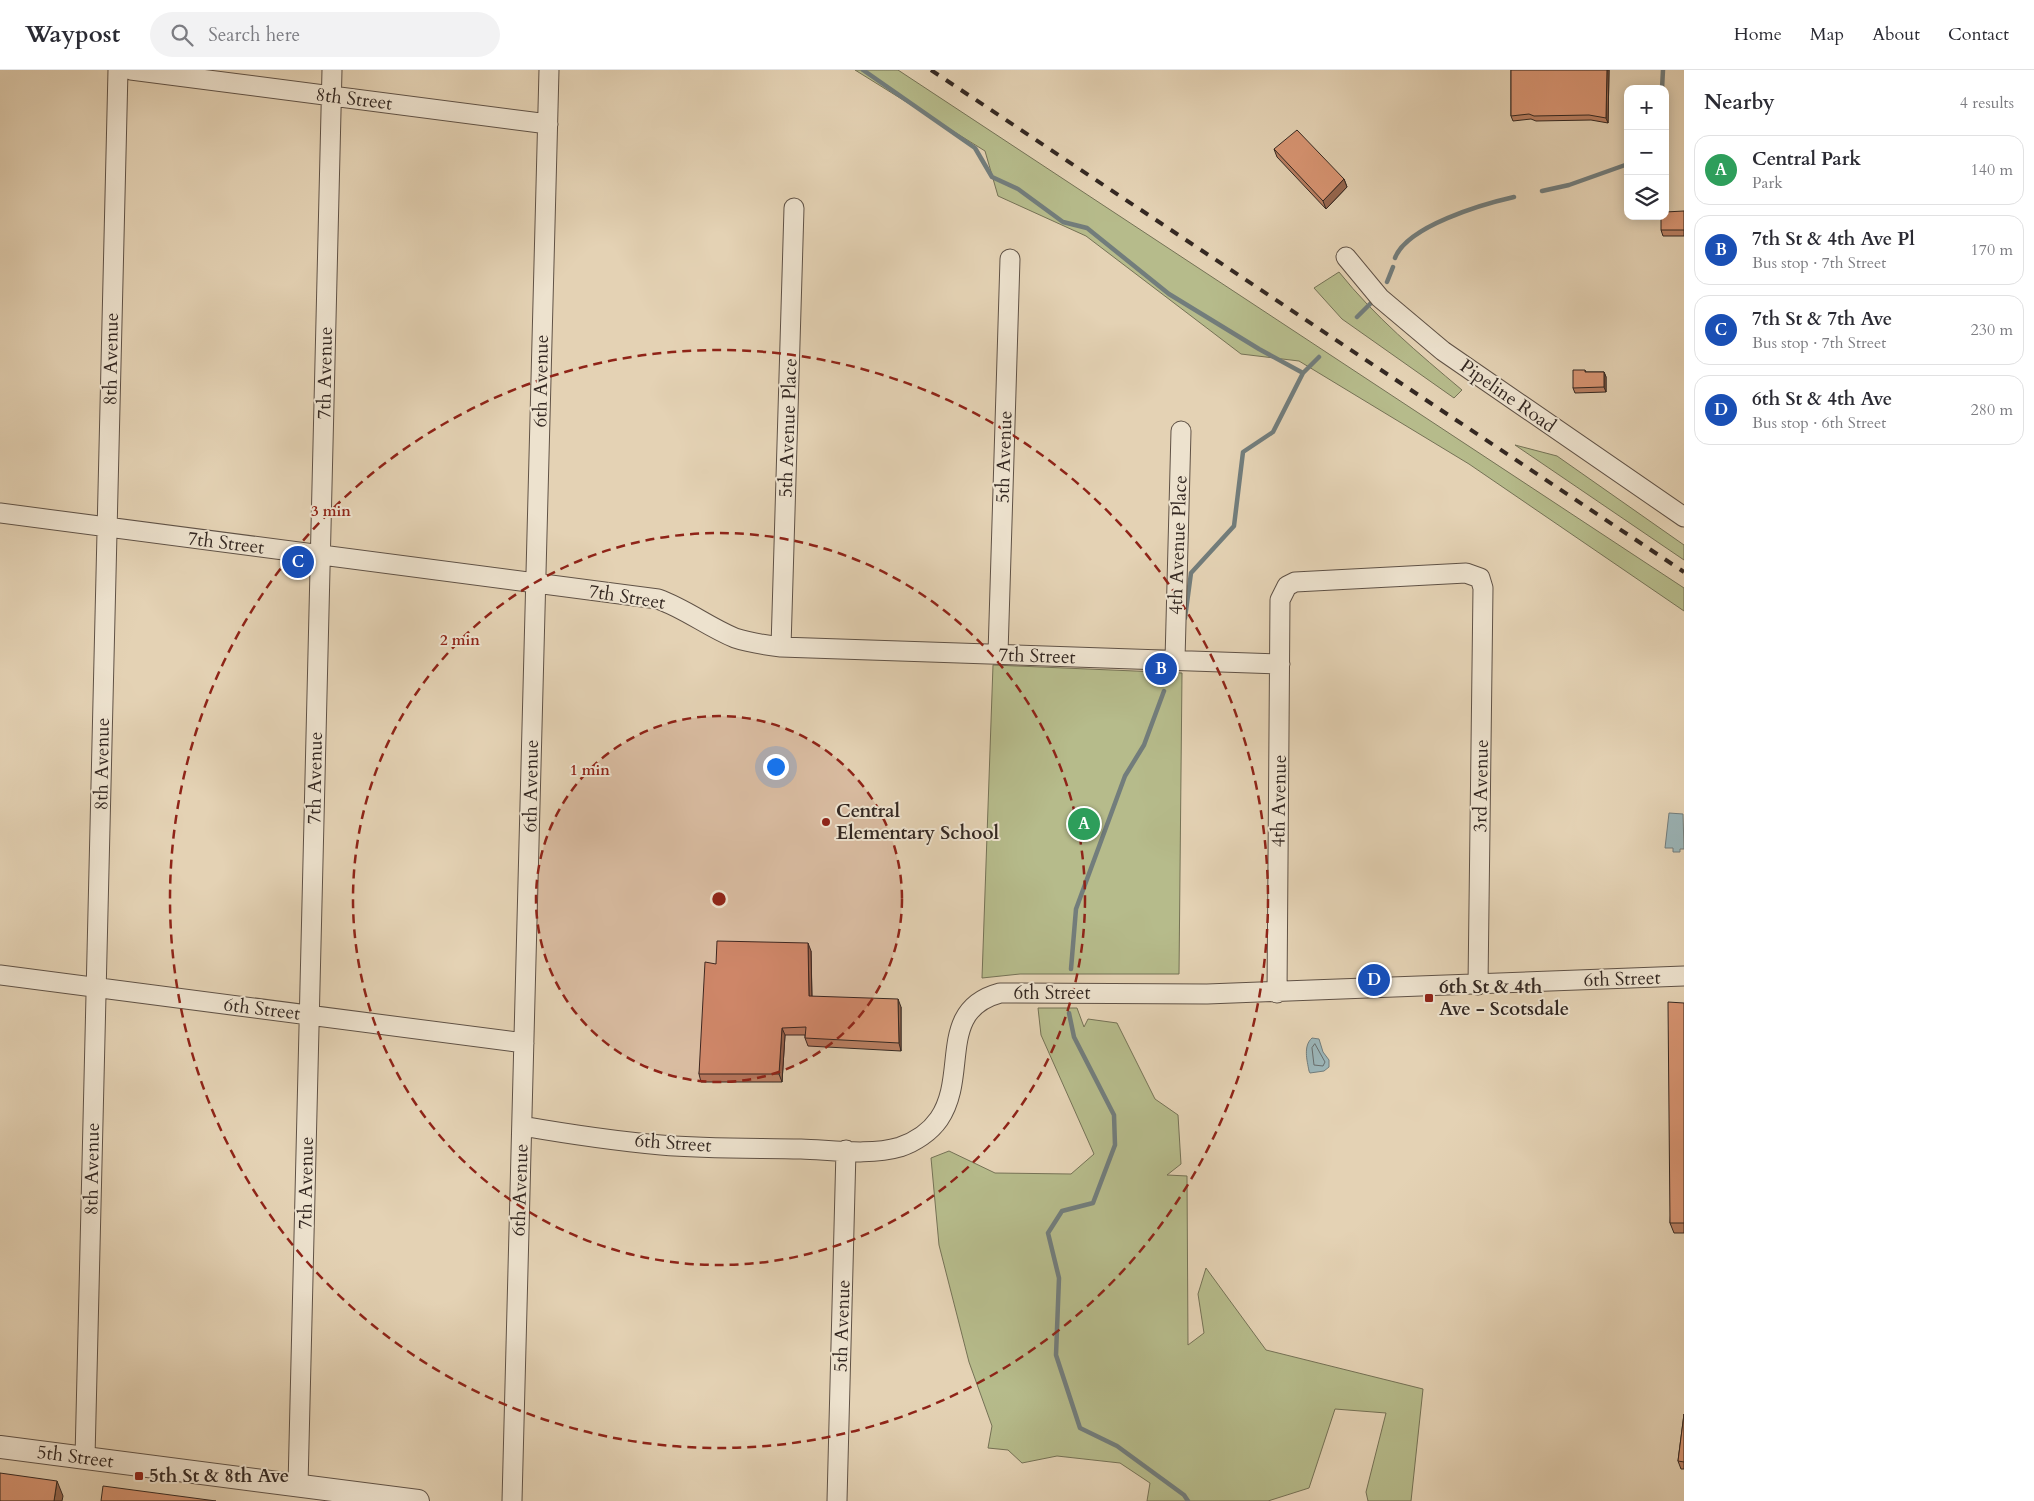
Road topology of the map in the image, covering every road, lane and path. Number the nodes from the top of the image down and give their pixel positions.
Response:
1 (118, 70) edge
2 (131, 70) edge
3 (332, 70) edge
4 (550, 70) edge
5 (332, 96) junction
6 (548, 124) junction
7 (794, 208) dead end
8 (1346, 257) dead end
9 (1010, 260) dead end
10 (1181, 430) dead end
11 (0, 514) edge
12 (1684, 517) edge
13 (107, 528) junction
14 (321, 555) junction
15 (536, 583) junction
16 (1280, 610) joint
17 (781, 647) junction
18 (998, 654) junction
19 (1174, 660) junction
20 (1280, 664) junction
21 (0, 975) edge
22 (1684, 976) edge
23 (1478, 985) junction
24 (96, 988) junction
25 (1277, 993) junction
26 (310, 1016) junction
27 (524, 1043) junction
28 (522, 1126) junction
29 (846, 1150) junction
30 (0, 1447) edge
31 (85, 1458) junction
32 (298, 1486) junction
33 (418, 1501) edge
34 (512, 1501) edge
35 (837, 1501) edge

1 - 13 street, 8th Avenue
2 - 5 street, 8th Street
3 - 5 street, 7th Avenue
4 - 6 street, 6th Avenue
5 - 6 street, 8th Street
5 - 14 street, 7th Avenue
6 - 15 street, 6th Avenue
7 - 17 street, 5th Avenue Place
8 - 12 street, Pipeline Road
9 - 18 street, 5th Avenue
10 - 19 street, 4th Avenue Place
11 - 13 street, 7th Street
13 - 14 street, 7th Street
13 - 24 street, 8th Avenue
14 - 15 street, 7th Street
14 - 26 street, 7th Avenue
15 - 17 street, 7th Street
15 - 27 street, 6th Avenue
16 - 20 street, 4th Avenue
16 - 23 street, 3rd Avenue
17 - 18 street, 7th Street
18 - 19 street, 7th Street
19 - 20 street, 7th Street
20 - 25 street, 4th Avenue
21 - 24 street, 6th Street
22 - 23 street, 6th Street
23 - 25 street, 6th Street
24 - 26 street, 6th Street
24 - 31 street, 8th Avenue
25 - 29 street, 6th Street
26 - 27 street, 6th Street
26 - 32 street, 7th Avenue
27 - 28 street, 6th Avenue
28 - 29 street, 6th Street
28 - 34 street, 6th Avenue
29 - 35 street, 5th Avenue
30 - 31 street, 5th Street
31 - 32 street, 5th Street
32 - 33 street, 5th Street

